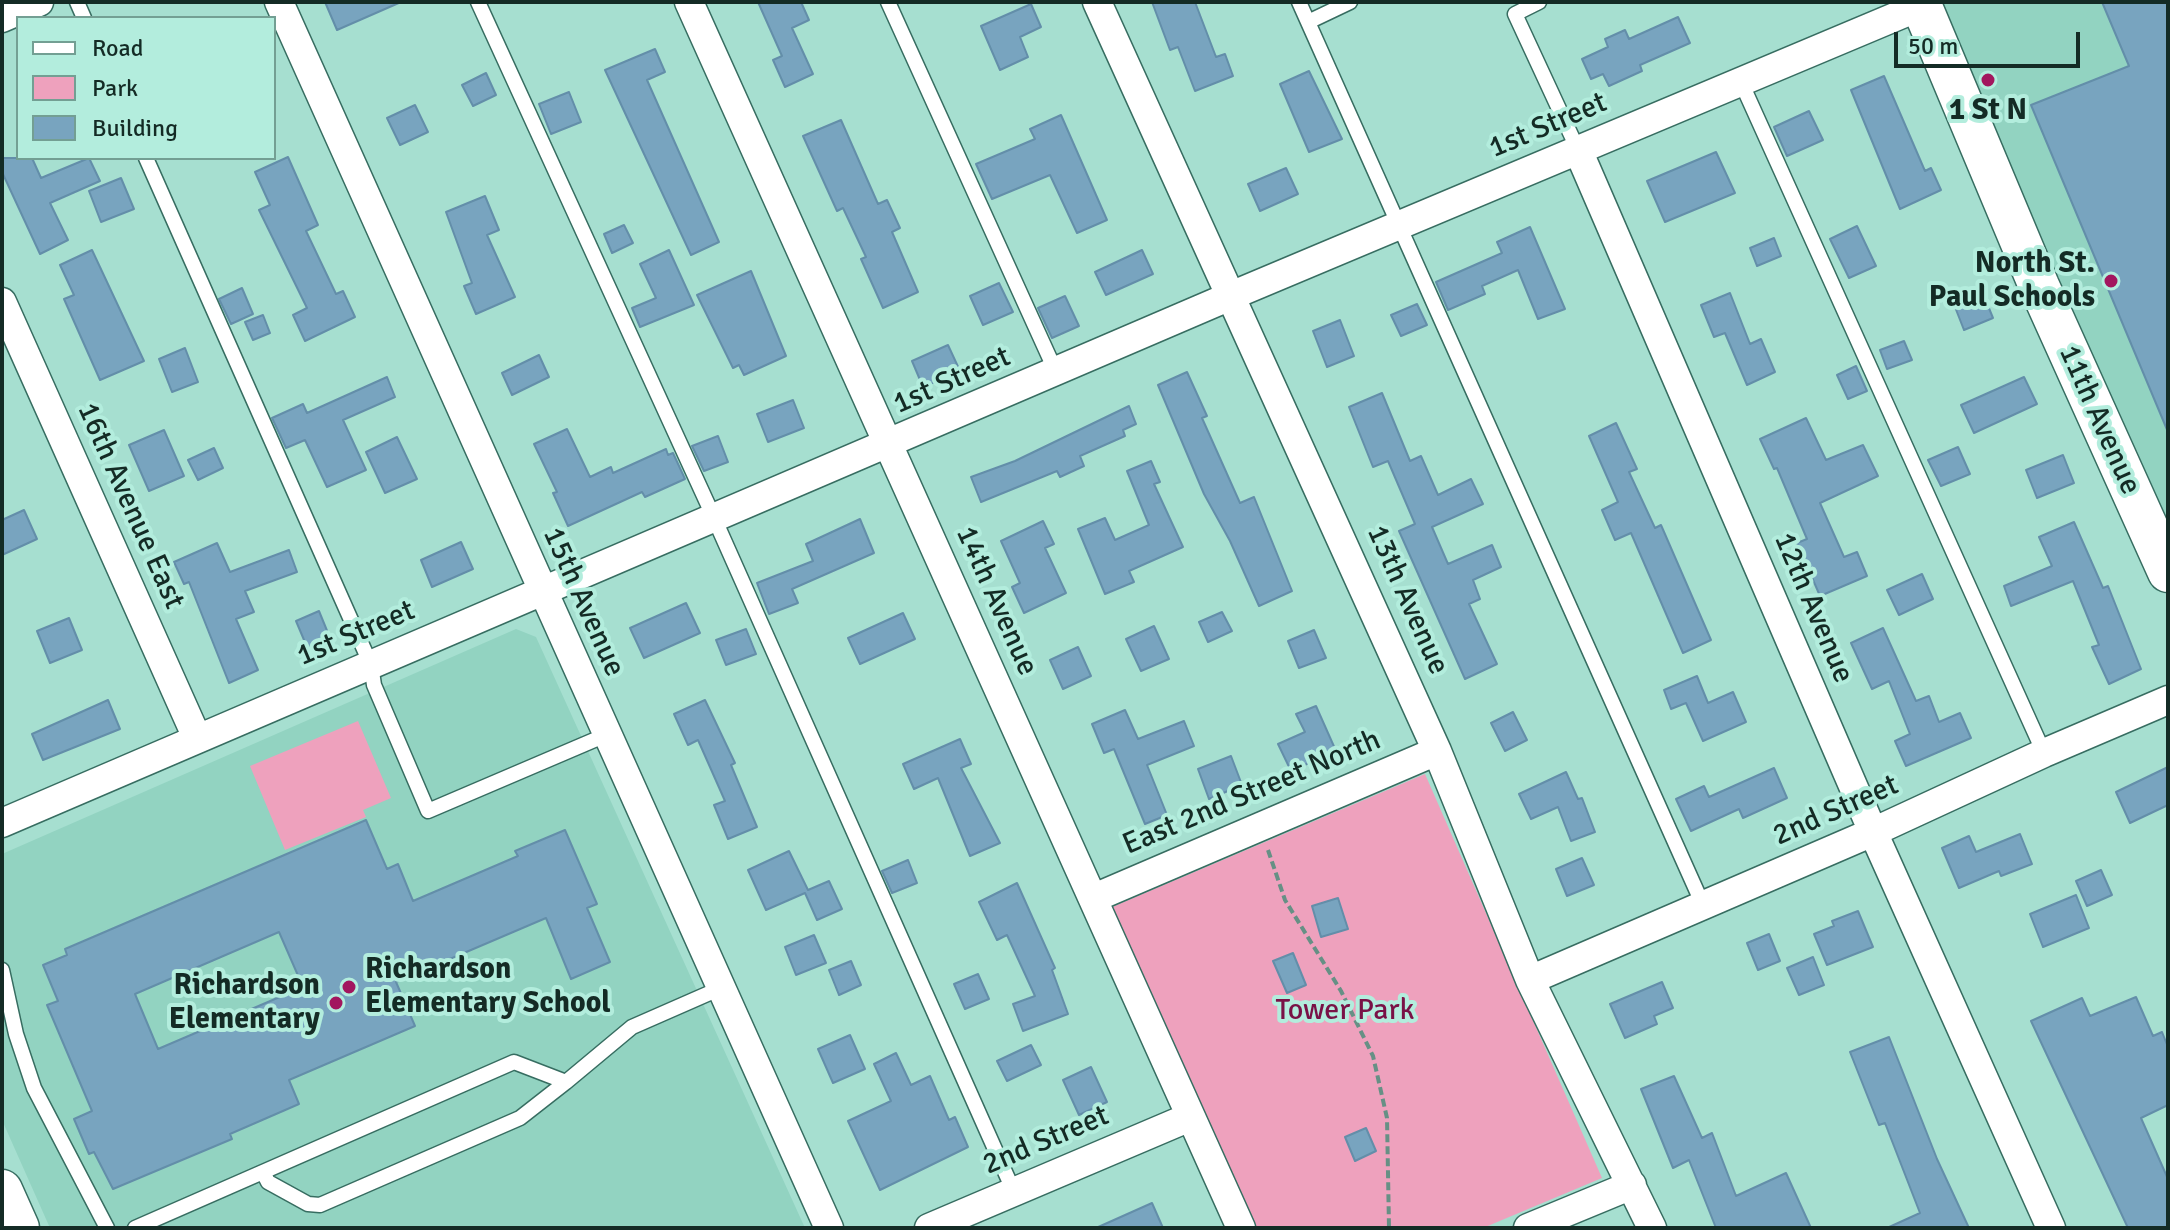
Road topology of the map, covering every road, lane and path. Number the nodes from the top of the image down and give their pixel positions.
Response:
1 (39, 2) edge
2 (279, 2) edge
3 (478, 2) edge
4 (689, 2) edge
5 (888, 2) edge
6 (1097, 2) edge
7 (1299, 2) edge
8 (1350, 2) edge
9 (1539, 2) edge
10 (1924, 3) edge
11 (2, 18) edge
12 (1308, 22) junction
13 (1741, 82) junction
14 (1578, 150) junction
15 (147, 160) edge
16 (1399, 226) junction
17 (1233, 295) junction
18 (2, 302) edge
19 (1056, 372) junction
20 (889, 446) junction
21 (715, 520) junction
22 (2168, 572) edge
23 (542, 593) junction
24 (371, 665) junction
25 (2168, 700) edge
26 (606, 735) junction
27 (197, 738) junction
28 (1437, 751) junction
29 (2044, 753) junction
30 (2, 823) edge
31 (1261, 826) junction
32 (1873, 832) junction
33 (1094, 898) junction
34 (1703, 905) junction
35 (2, 970) edge
36 (1530, 980) junction
37 (721, 988) junction
38 (566, 1082) junction
39 (1190, 1117) junction
40 (263, 1172) junction
41 (1632, 1185) junction
42 (2, 1190) edge
43 (1014, 1192) junction
44 (19, 1228) edge
45 (107, 1228) edge
46 (135, 1228) edge
47 (829, 1228) edge
48 (929, 1228) edge
49 (1241, 1228) edge
50 (1389, 1228) edge
51 (1528, 1228) edge
52 (1652, 1228) edge
53 (2051, 1228) edge

1 - 11 street
2 - 23 street, 15th Avenue
3 - 21 lane
4 - 20 street, 14th Avenue
5 - 19 lane
6 - 17 street, 13th Avenue
7 - 12 lane
8 - 12 lane
9 - 14 lane, 12th Avenue
10 - 13 street, 1st Street
10 - 22 street, 11th Avenue
12 - 16 lane
13 - 14 street, 1st Street
13 - 29 lane
14 - 16 street, 1st Street
14 - 32 street, 12th Avenue
15 - 24 lane
16 - 17 street, 1st Street
16 - 34 lane
17 - 19 street, 1st Street
17 - 28 street, 13th Avenue
18 - 27 street, 16th Avenue East
19 - 20 street, 1st Street
20 - 21 street, 1st Street
20 - 33 street, 14th Avenue
21 - 23 street, 1st Street
21 - 43 lane
23 - 24 street, 1st Street
23 - 26 street, 15th Avenue
24 - 26 lane
24 - 27 street, 1st Street
25 - 29 street, 2nd Street
26 - 37 street, 15th Avenue
27 - 30 street, 1st Street
28 - 31 street, East 2nd Street North
28 - 36 street, 13th Avenue
29 - 32 street, 2nd Street
31 - 33 street, East 2nd Street North
31 - 50 path
32 - 34 street, 2nd Street
32 - 53 street, 12th Avenue
33 - 39 street, 14th Avenue
34 - 36 street, 2nd Street
35 - 45 lane
36 - 41 street, 13th Avenue
37 - 38 lane
37 - 47 street, 15th Avenue
38 - 40 lane
38 - 40 lane
39 - 43 street, 2nd Street
39 - 49 street, 14th Avenue
40 - 46 lane
41 - 51 street
41 - 52 street, 13th Avenue
42 - 44 street
43 - 48 street, 2nd Street

